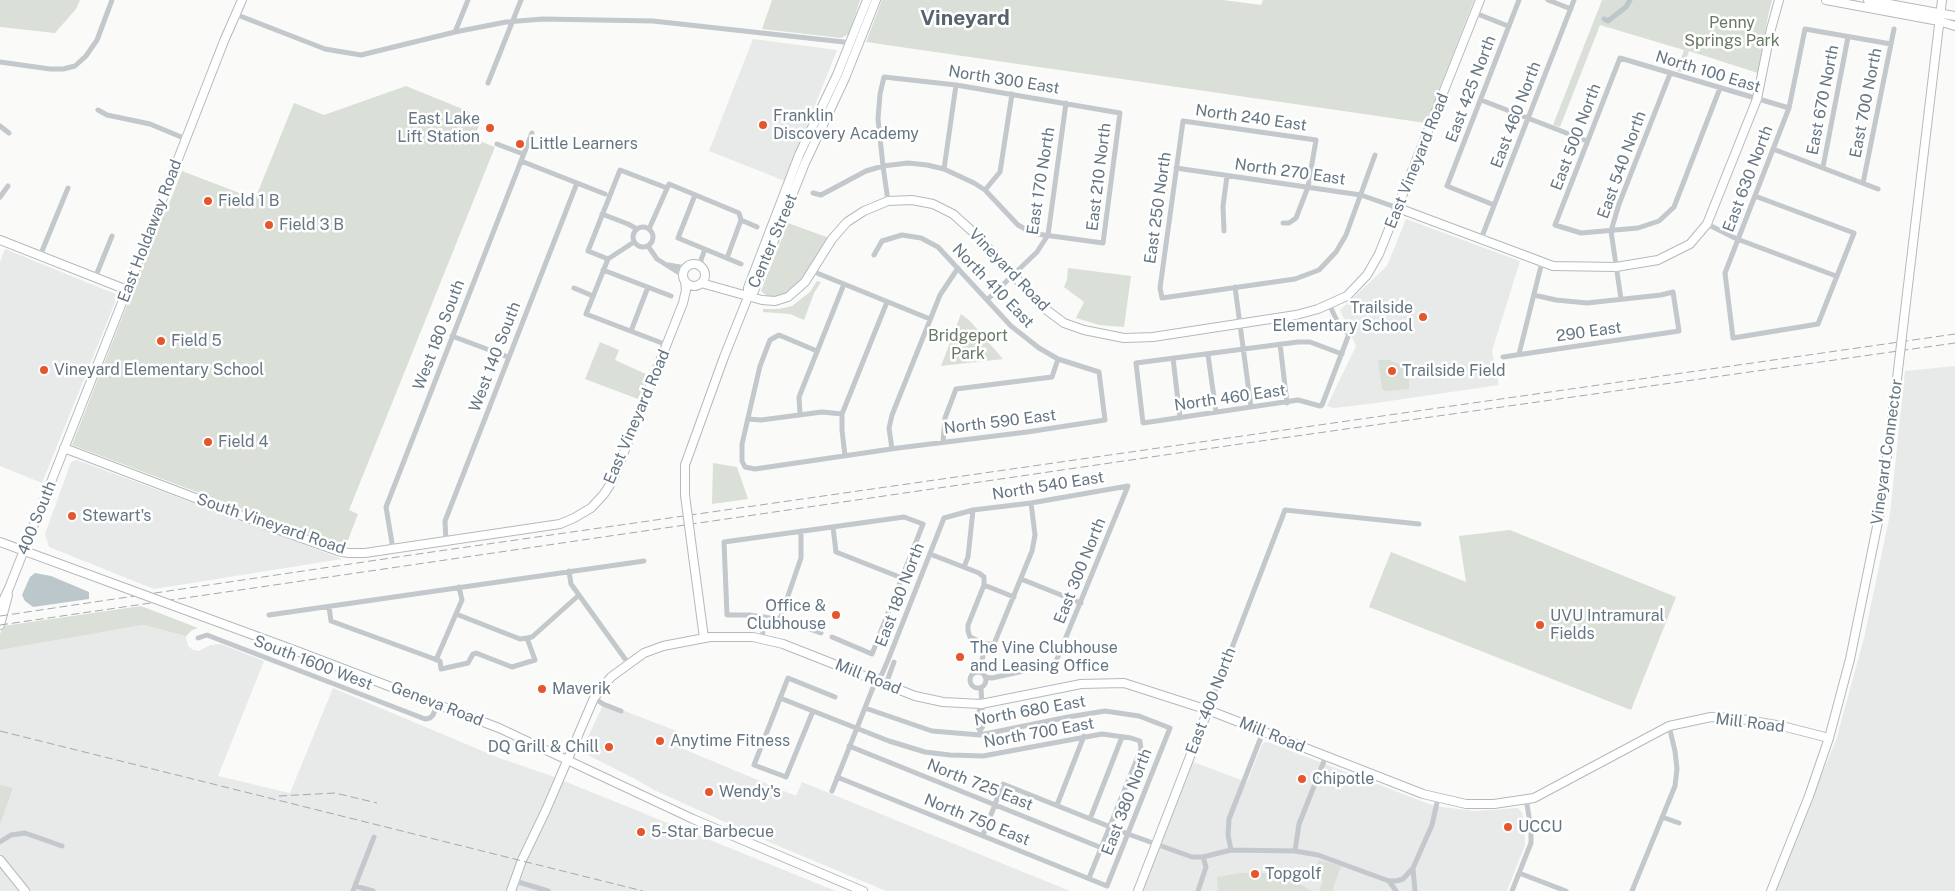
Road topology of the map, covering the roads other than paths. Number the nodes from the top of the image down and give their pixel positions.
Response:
1 (112, 0) edge
2 (242, 0) edge
3 (468, 0) edge
4 (521, 0) edge
5 (867, 0) edge
6 (876, 0) edge
7 (1480, 0) edge
8 (1519, 0) edge
9 (1548, 0) edge
10 (1574, 0) edge
11 (1779, 0) edge
12 (1826, 0) edge
13 (1868, 0) edge
14 (1942, 0) edge
15 (1571, 9) junction
16 (1475, 13) junction
17 (235, 14) junction
18 (1955, 16) edge
19 (1940, 17) junction
20 (512, 22) junction
21 (1508, 26) junction
22 (1955, 26) edge
23 (1894, 28) dead end
24 (455, 32) junction
25 (1848, 36) junction
26 (854, 44) junction
27 (1891, 44) junction
28 (1620, 58) joint
29 (0, 62) edge
30 (1670, 74) junction
31 (488, 83) dead end
32 (956, 85) junction
33 (1720, 88) junction
34 (1012, 94) junction
35 (1757, 99) junction
36 (826, 100) junction
37 (1481, 100) junction
38 (1066, 103) junction
39 (1788, 108) junction
40 (98, 110) dead end
41 (1120, 113) joint
42 (1528, 118) junction
43 (1183, 121) joint
44 (0, 126) edge
45 (820, 130) junction
46 (10, 133) dead end
47 (532, 133) dead end
48 (186, 139) junction
49 (1587, 141) junction
50 (497, 144) dead end
51 (1773, 150) junction
52 (523, 154) junction
53 (809, 154) junction
54 (1375, 155) dead end
55 (799, 156) junction
56 (521, 161) junction
57 (883, 166) junction
58 (1823, 167) junction
59 (1176, 168) junction
60 (944, 169) junction
61 (1227, 176) junction
62 (577, 183) junction
63 (1863, 183) junction
64 (8, 186) dead end
65 (668, 186) junction
66 (1308, 187) junction
67 (68, 188) dead end
68 (1878, 189) dead end
69 (985, 190) junction
70 (813, 193) dead end
71 (605, 194) dead end
72 (695, 194) junction
73 (1361, 195) junction
74 (1755, 196) junction
75 (0, 197) edge
76 (888, 200) junction
77 (1494, 205) junction
78 (1398, 208) junction
79 (602, 214) junction
80 (741, 220) junction
81 (1283, 223) dead end
82 (1707, 224) junction
83 (757, 227) dead end
84 (637, 229) junction
85 (649, 229) junction
86 (1611, 230) junction
87 (1224, 231) dead end
88 (1048, 235) junction
89 (112, 236) dead end
90 (1480, 239) junction
91 (1738, 239) junction
92 (0, 240) edge
93 (634, 242) junction
94 (648, 246) junction
95 (705, 249) junction
96 (874, 255) dead end
97 (40, 256) junction
98 (726, 258) junction
99 (608, 259) junction
100 (1542, 262) junction
101 (741, 264) dead end
102 (701, 266) junction
103 (1616, 267) junction
104 (958, 268) junction
105 (603, 270) junction
106 (812, 271) junction
107 (685, 275) junction
108 (1013, 276) junction
109 (1836, 276) junction
110 (95, 278) junction
111 (700, 284) junction
112 (844, 284) junction
113 (1235, 286) junction
114 (648, 287) junction
115 (574, 288) dead end
116 (127, 290) junction
117 (1534, 295) junction
118 (593, 296) junction
119 (671, 296) dead end
120 (748, 297) junction
121 (988, 299) junction
122 (1621, 299) junction
123 (887, 302) junction
124 (683, 303) junction
125 (1329, 304) junction
126 (930, 319) junction
127 (1240, 324) junction
128 (631, 331) junction
129 (452, 336) junction
130 (1280, 344) junction
131 (667, 345) junction
132 (1243, 348) junction
133 (817, 351) junction
134 (1208, 354) junction
135 (1342, 354) junction
136 (1519, 354) junction
137 (508, 357) junction
138 (1503, 357) dead end
139 (1173, 358) junction
140 (1058, 359) junction
141 (1287, 402) junction
142 (1251, 407) junction
143 (1216, 412) junction
144 (800, 414) junction
145 (842, 414) junction
146 (1180, 418) junction
147 (748, 419) junction
148 (1106, 420) joint
149 (943, 442) junction
150 (64, 448) junction
151 (895, 448) junction
152 (845, 456) junction
153 (1128, 486) joint
154 (1031, 503) junction
155 (973, 510) junction
156 (574, 518) joint
157 (1420, 524) dead end
158 (833, 527) junction
159 (801, 531) junction
160 (446, 541) junction
161 (0, 542) edge
162 (393, 549) junction
163 (24, 551) junction
164 (930, 554) junction
165 (644, 561) dead end
166 (964, 567) junction
167 (569, 571) junction
168 (902, 578) junction
169 (1021, 578) junction
170 (984, 585) junction
171 (459, 587) junction
172 (9, 588) junction
173 (579, 595) junction
174 (1014, 597) junction
175 (1081, 603) junction
176 (329, 606) junction
177 (0, 607) edge
178 (456, 614) junction
179 (270, 615) dead end
180 (765, 617) junction
181 (780, 619) junction
182 (0, 625) edge
183 (821, 633) dead end
184 (832, 637) dead end
185 (198, 638) dead end
186 (527, 638) junction
187 (704, 638) junction
188 (762, 639) junction
189 (985, 644) junction
190 (436, 660) junction
191 (894, 662) dead end
192 (628, 663) junction
193 (980, 672) junction
194 (985, 677) junction
195 (876, 680) junction
196 (886, 684) junction
197 (981, 688) junction
198 (835, 697) dead end
199 (594, 698) junction
200 (780, 698) junction
201 (438, 704) junction
202 (981, 704) junction
203 (865, 708) junction
204 (1208, 710) junction
205 (621, 711) dead end
206 (813, 711) junction
207 (1669, 726) junction
208 (856, 728) junction
209 (1170, 728) joint
210 (1262, 732) junction
211 (1084, 736) junction
212 (1122, 737) junction
213 (1828, 738) junction
214 (849, 746) junction
215 (1326, 756) junction
216 (568, 760) junction
217 (837, 777) junction
218 (832, 791) dead end
219 (1438, 798) junction
220 (1526, 799) junction
221 (995, 805) junction
222 (1057, 805) junction
223 (1662, 817) junction
224 (1090, 819) junction
225 (1679, 823) dead end
226 (1110, 827) junction
227 (1128, 834) junction
228 (983, 835) junction
229 (374, 836) dead end
230 (0, 842) edge
231 (1155, 844) junction
232 (62, 846) dead end
233 (1102, 848) junction
234 (1231, 850) junction
235 (1295, 851) junction
236 (1203, 857) junction
237 (0, 860) edge
238 (1413, 868) junction
239 (1519, 873) junction
240 (1089, 878) junction
241 (515, 880) junction
242 (1402, 880) junction
243 (1389, 881) junction
244 (1108, 886) joint
245 (1415, 887) edge
246 (354, 889) edge
247 (25, 891) edge
248 (373, 891) edge
249 (511, 891) edge
250 (548, 891) edge
251 (863, 891) edge
252 (1138, 891) edge
253 (1198, 891) edge
254 (1396, 891) edge
255 (1421, 891) edge
256 (1512, 891) edge
257 (1566, 891) edge
258 (1632, 891) edge
259 (1771, 891) edge

1 - 29 street
2 - 17 main road
3 - 24 street
4 - 20 street
5 - 26 main road, Center Street
6 - 26 main road, Center Street
7 - 16 main road, East Vineyard Road
8 - 21 street, East 425 North
9 - 15 street
10 - 15 street, East 460 North
11 - 35 main road
12 - 19 main road
13 - 19 main road
14 - 19 main road, Vineyard Connector
15 - 42 street, East 460 North
16 - 21 street
16 - 78 main road, East Vineyard Road
17 - 24 street
17 - 48 main road, East Holdaway Road
18 - 19 main road
19 - 22 main road
19 - 213 main road, Vineyard Connector, bridge
20 - 24 street
20 - 26 street
20 - 31 street
21 - 37 street, East 425 North
23 - 27 street, East 700 North
25 - 27 street
25 - 39 street, East 630 North
25 - 58 street, East 670 North
26 - 36 main road, Center Street
26 - 45 main road, Center Street
27 - 63 street, East 700 North
28 - 30 street, North 100 East
28 - 49 street, East 500 North
30 - 33 street, North 100 East
30 - 86 street, East 540 North
32 - 34 street, North 300 East
32 - 57 street, North 300 East
32 - 60 street
33 - 35 street, North 100 East
33 - 86 street
34 - 38 street, North 300 East
34 - 69 street
35 - 39 street, North 100 East
35 - 82 main road
36 - 45 main road
36 - 55 main road, Center Street
37 - 42 street
37 - 77 street, East 425 North
38 - 41 street, North 300 East
38 - 88 street, East 170 North
39 - 51 street, East 630 North
40 - 48 street
41 - 88 street, East 210 North
42 - 49 street
42 - 77 street, East 460 North
43 - 59 street, East 250 North
43 - 66 street, North 240 East
44 - 46 street
45 - 53 main road, Center Street
47 - 52 street, West 180 South
48 - 116 main road, East Holdaway Road
49 - 86 street, East 500 North
50 - 52 street
51 - 58 street
51 - 74 street, East 630 North
52 - 56 street, West 180 South
53 - 55 main road
53 - 120 main road, Center Street
54 - 73 street
55 - 120 main road, Center Street
56 - 62 street
56 - 129 street, West 180 South
57 - 60 street
57 - 70 street
57 - 76 street
58 - 63 street
59 - 61 street, North 270 East
59 - 113 street, East 250 North
60 - 69 street
61 - 66 street, North 270 East
61 - 87 street
62 - 71 street
62 - 137 street, West 140 South
63 - 68 street
64 - 75 street
65 - 72 street
65 - 79 street
65 - 85 street
66 - 73 street, North 270 East
66 - 81 street
67 - 97 street
69 - 88 street
72 - 80 street
72 - 95 street
73 - 78 street, North 270 East
73 - 113 street
74 - 91 street, East 630 North
74 - 109 street
76 - 106 main road, Vineyard Road
76 - 108 main road, Vineyard Road
77 - 90 street, East 460 North
78 - 90 main road
78 - 125 main road, East Vineyard Road
79 - 84 street
79 - 99 street
80 - 83 street
80 - 98 street
82 - 91 street
82 - 103 main road
84 - 85 street
84 - 93 street
85 - 94 street
86 - 103 street, East 540 North
88 - 108 street, East 170 North
89 - 110 street
90 - 100 main road
91 - 109 street
91 - 109 street, East 630 North
92 - 97 main road
93 - 94 street
93 - 99 street
94 - 107 street
95 - 98 street
95 - 102 street
96 - 104 street, North 410 East
97 - 110 main road
98 - 101 street
99 - 105 street
100 - 103 main road
100 - 117 street
102 - 107 main road
102 - 111 main road, East Vineyard Road
102 - 120 main road
103 - 122 street, East 540 North
104 - 121 street, North 410 East
104 - 126 street
105 - 114 street
105 - 118 street
106 - 112 street
106 - 120 main road, Vineyard Road
107 - 111 main road
107 - 124 main road, East Vineyard Road
108 - 121 street, East 170 North
108 - 127 main road, Vineyard Road
110 - 116 main road
111 - 120 main road
111 - 124 main road, East Vineyard Road
112 - 123 street
112 - 133 street
113 - 127 street
114 - 119 street
114 - 128 street
115 - 118 street
116 - 150 main road, East Holdaway Road
117 - 122 street
117 - 136 street
118 - 128 street
120 - 187 main road, Center Street, bridge
121 - 140 street, North 410 East
122 - 136 street, 290 East
123 - 126 street
123 - 145 street
124 - 131 main road, East Vineyard Road
125 - 127 main road, Vineyard Road
125 - 135 street
126 - 151 street
127 - 132 street
128 - 131 street
129 - 137 street
129 - 162 street, West 180 South
130 - 132 street
130 - 135 street
130 - 141 street
131 - 156 main road, East Vineyard Road
132 - 134 street
132 - 142 street
133 - 144 street
133 - 147 street
134 - 139 street
134 - 143 street
135 - 141 street, North 460 East
136 - 138 street, 290 East
137 - 160 street, West 140 South
139 - 146 street
139 - 146 street, North 460 East
140 - 148 street, North 410 East
140 - 149 street
141 - 142 street, North 460 East
142 - 143 street, North 460 East
143 - 146 street, North 460 East
144 - 145 street
144 - 147 street
145 - 152 street
147 - 152 street, North 590 East
148 - 149 street, North 590 East
149 - 151 street, North 590 East
150 - 162 main road, South Vineyard Road
150 - 163 main road, 400 South
151 - 152 street, North 590 East
153 - 154 street, North 540 East
153 - 175 street, East 300 North
154 - 155 street, North 540 East
154 - 169 street
155 - 164 street, East 180 North
155 - 166 street
156 - 160 main road, South Vineyard Road
157 - 204 street, East 400 North
158 - 159 street
158 - 168 street
158 - 168 street
159 - 180 street
159 - 181 street
160 - 162 main road, South Vineyard Road
161 - 163 main road, Geneva Road
163 - 172 main road, 400 South
163 - 201 main road, Geneva Road, bridge
164 - 166 street
164 - 195 street, East 180 North
165 - 167 street
166 - 170 street
167 - 171 street
167 - 173 street
168 - 184 street
169 - 174 street
169 - 175 street
170 - 174 street
170 - 189 street
171 - 176 street
171 - 178 street
172 - 177 main road, 400 South
172 - 182 main road, 400 South
173 - 186 street
173 - 192 street
174 - 189 street
175 - 194 street, East 300 North
176 - 179 street
176 - 190 street
178 - 186 street
178 - 190 street
180 - 181 street
180 - 188 street
181 - 183 street
185 - 201 street, South 1600 West
186 - 190 street
187 - 188 main road, Mill Road
187 - 192 main road, Mill Road
188 - 195 main road, Mill Road
189 - 193 street
191 - 196 street, East 180 North
192 - 199 main road, Mill Road
193 - 194 street
193 - 197 street
194 - 197 street
195 - 196 main road, Mill Road
195 - 203 street, East 180 North
196 - 202 main road, Mill Road
197 - 202 street
198 - 200 street
199 - 205 street
199 - 216 main road, Mill Road
200 - 206 street, North 700 East
200 - 206 street
201 - 216 main road, Geneva Road
202 - 204 main road, Mill Road
203 - 208 street, East 180 North
203 - 209 street, North 680 East
204 - 210 main road, Mill Road
204 - 231 main road, East 400 North
206 - 208 street, North 700 East
207 - 213 main road, Mill Road
207 - 220 main road, Mill Road
207 - 223 street
208 - 211 street, North 700 East
208 - 214 street, East 180 North
209 - 227 street, East 380 North
210 - 215 main road, Mill Road
210 - 234 street
211 - 212 street, North 700 East
211 - 222 street
212 - 224 street
212 - 226 street, North 700 East
213 - 259 main road, Vineyard Connector
214 - 217 street, East 180 North
214 - 221 street, North 725 East
215 - 219 main road, Mill Road
215 - 235 street
216 - 241 main road, Mill Road
216 - 251 main road, Geneva Road
217 - 218 street, East 180 North
217 - 228 street, North 750 East
219 - 220 main road, Mill Road
219 - 238 street
220 - 239 street
221 - 222 street
221 - 228 street
221 - 233 street, North 725 East
222 - 224 street
223 - 225 street
223 - 258 street
224 - 226 street
226 - 227 street
226 - 233 street
227 - 231 street
227 - 244 street, East 380 North
228 - 240 street, North 750 East
229 - 246 street
230 - 232 street
231 - 236 street
231 - 252 main road, East 400 North
233 - 240 street
234 - 235 street
234 - 236 street
235 - 243 street
236 - 253 street
237 - 247 main road
238 - 242 street
238 - 245 street
239 - 256 street
239 - 257 street
240 - 244 street, North 750 East
241 - 249 main road, Mill Road
241 - 250 street
242 - 243 street
242 - 245 street
242 - 254 street
243 - 254 street
245 - 255 street
246 - 248 street

